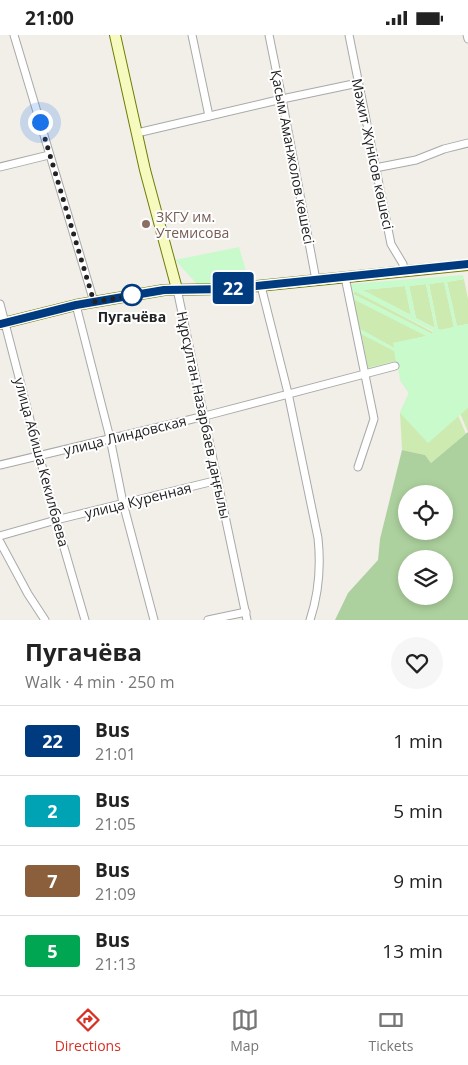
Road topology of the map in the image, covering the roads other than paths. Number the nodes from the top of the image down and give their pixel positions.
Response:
1 (14, 35) edge
2 (115, 35) edge
3 (192, 35) edge
4 (269, 35) edge
5 (349, 35) edge
6 (467, 35) edge
7 (468, 39) edge
8 (358, 83) junction
9 (282, 99) junction
10 (210, 116) junction
11 (137, 133) junction
12 (468, 143) edge
13 (50, 155) junction
14 (0, 167) edge
15 (376, 169) junction
16 (468, 265) edge
17 (404, 271) junction
18 (345, 277) junction
19 (316, 280) junction
20 (261, 286) junction
21 (177, 289) junction
22 (94, 302) junction
23 (0, 303) edge
24 (76, 305) junction
25 (3, 323) edge
26 (395, 366) dead end
27 (366, 374) junction
28 (288, 393) junction
29 (205, 416) junction
30 (110, 438) junction
31 (40, 456) junction
32 (0, 465) edge
33 (358, 467) dead end
34 (218, 480) junction
35 (123, 503) junction
36 (56, 520) junction
37 (0, 536) edge
38 (0, 543) edge
39 (246, 612) junction
40 (45, 620) edge
41 (85, 620) edge
42 (154, 620) edge
43 (208, 620) edge
44 (247, 620) edge
45 (310, 620) edge

1 - 13 street
2 - 11 main road, Нұрсұлтан Назарбаев даңғылы
3 - 10 street
4 - 9 street, Қасым Аманжолов көшесі
5 - 8 street, Мәжит Жүнісов көшесі
6 - 7 street
8 - 9 street
8 - 15 street, Мәжит Жүнісов көшесі
9 - 10 street
9 - 19 street, Қасым Аманжолов көшесі
10 - 11 street
11 - 21 main road, Нұрсұлтан Назарбаев даңғылы
12 - 15 street
13 - 14 street
13 - 22 street
15 - 17 street, Мәжит Жүнісов көшесі
16 - 17 main road
17 - 18 main road
18 - 19 main road
18 - 27 street
19 - 20 main road
20 - 21 main road
20 - 28 street
21 - 22 main road
21 - 29 street, Нұрсұлтан Назарбаев даңғылы
22 - 24 main road
23 - 25 street, улица Абиша Кекилбаева
24 - 25 main road
24 - 30 street
25 - 31 street, улица Абиша Кекилбаева
26 - 27 street, улица Линдовская
27 - 28 street, улица Линдовская
27 - 33 street
28 - 29 street, улица Линдовская
28 - 45 street
29 - 30 street, улица Линдовская
29 - 34 street, Нұрсұлтан Назарбаев даңғылы
30 - 31 street, улица Линдовская
30 - 35 street
31 - 32 street, улица Линдовская
31 - 36 street, улица Абиша Кекилбаева
34 - 35 street, улица Куренная
34 - 39 street, Нұрсұлтан Назарбаев даңғылы
35 - 36 street, улица Куренная
35 - 42 street
36 - 37 street, улица Куренная
36 - 41 street, улица Абиша Кекилбаева
38 - 40 street
39 - 43 street
39 - 44 street, Нұрсұлтан Назарбаев даңғылы

